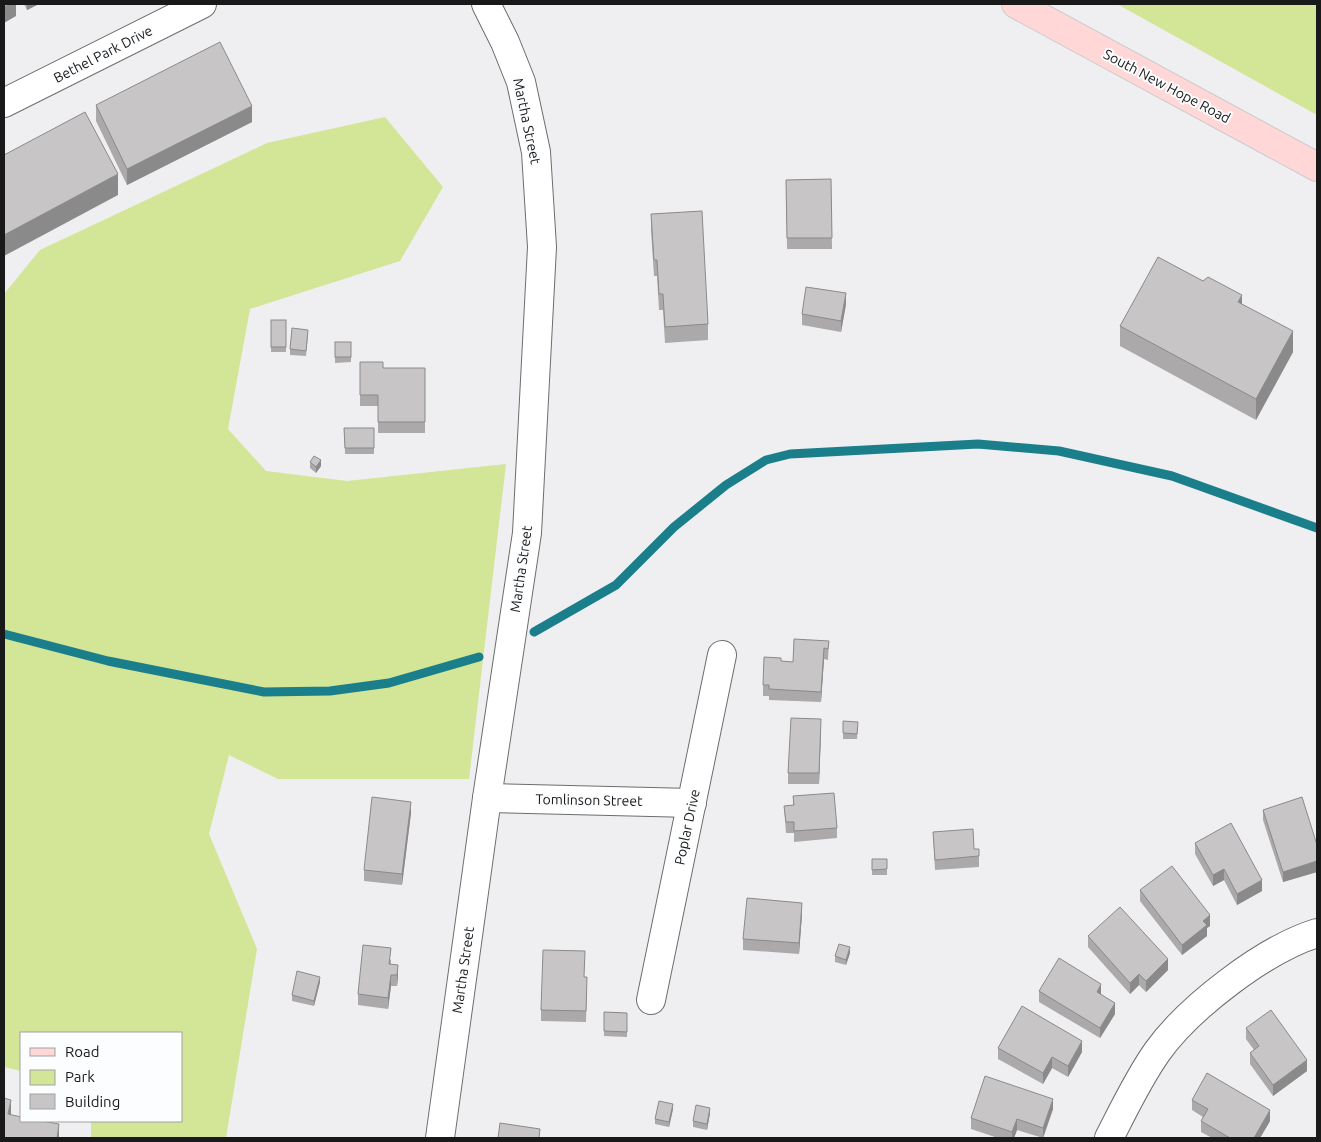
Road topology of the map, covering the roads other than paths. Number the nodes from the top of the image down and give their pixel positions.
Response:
1 (202, 4) edge
2 (486, 4) edge
3 (1016, 4) edge
4 (4, 103) edge
5 (1317, 167) edge
6 (722, 655) dead end
7 (487, 798) junction
8 (692, 803) junction
9 (1317, 933) edge
10 (651, 1000) dead end
11 (440, 1138) edge
12 (1109, 1138) edge

1 - 4 street, Bethel Park Drive
2 - 7 street, Martha Street
3 - 5 main road, South New Hope Road
6 - 8 street, Poplar Drive
7 - 8 street, Tomlinson Street
7 - 11 street, Martha Street
8 - 10 street, Poplar Drive
9 - 12 street

